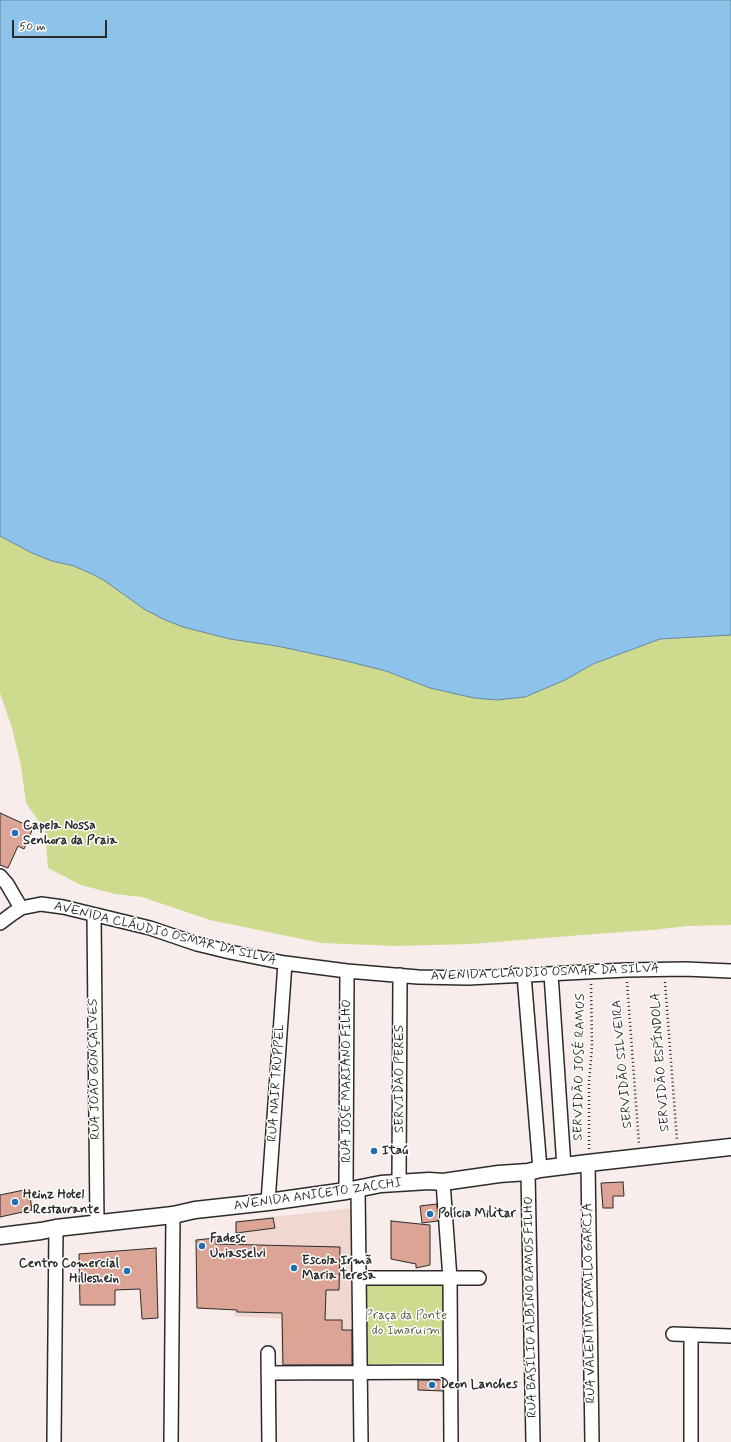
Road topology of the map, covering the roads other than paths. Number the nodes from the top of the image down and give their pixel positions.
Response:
1 (0, 876) edge
2 (21, 908) junction
3 (94, 915) junction
4 (0, 923) edge
5 (285, 963) junction
6 (347, 971) junction
7 (731, 971) edge
8 (551, 974) junction
9 (400, 975) junction
10 (524, 975) junction
11 (731, 1147) edge
12 (588, 1163) junction
13 (564, 1167) junction
14 (534, 1171) junction
15 (443, 1182) junction
16 (399, 1183) junction
17 (352, 1190) junction
18 (268, 1202) junction
19 (173, 1215) junction
20 (97, 1223) junction
21 (56, 1228) junction
22 (0, 1236) edge
23 (359, 1278) junction
24 (479, 1278) dead end
25 (450, 1279) junction
26 (673, 1334) dead end
27 (691, 1335) junction
28 (731, 1336) edge
29 (268, 1353) dead end
30 (360, 1372) junction
31 (450, 1372) junction
32 (268, 1373) junction
33 (54, 1442) edge
34 (171, 1442) edge
35 (269, 1442) edge
36 (361, 1442) edge
37 (451, 1442) edge
38 (533, 1442) edge
39 (592, 1442) edge
40 (690, 1442) edge

1 - 2 street
2 - 3 street, AVENIDA CLÁUDIO OSMAR DA SILVA
2 - 4 street
3 - 5 street, AVENIDA CLÁUDIO OSMAR DA SILVA
3 - 20 street, RUA JOÃO GONÇALVES
5 - 6 street, AVENIDA CLÁUDIO OSMAR DA SILVA
5 - 18 street, RUA NAIR TRUPPEL
6 - 9 street, AVENIDA CLÁUDIO OSMAR DA SILVA
6 - 17 street, RUA JOSÉ MARIANO FILHO
7 - 8 street, AVENIDA CLÁUDIO OSMAR DA SILVA
8 - 10 street, AVENIDA CLÁUDIO OSMAR DA SILVA
8 - 13 street
9 - 10 street, AVENIDA CLÁUDIO OSMAR DA SILVA
9 - 16 street, SERVIDÃO PERES
10 - 14 street, RUA BASÍLIO ALBINO RAMOS FILHO
11 - 12 main road, AVENIDA ANICETO ZACCHI
12 - 13 main road, AVENIDA ANICETO ZACCHI
12 - 39 street, RUA VALENTIM CAMILO GARCIA
13 - 14 main road, AVENIDA ANICETO ZACCHI
14 - 15 main road, AVENIDA ANICETO ZACCHI
14 - 38 street, RUA BASÍLIO ALBINO RAMOS FILHO
15 - 16 main road, AVENIDA ANICETO ZACCHI
15 - 25 street
16 - 17 main road, AVENIDA ANICETO ZACCHI
17 - 18 main road, AVENIDA ANICETO ZACCHI
17 - 23 street, RUA JOSÉ MARIANO FILHO
18 - 19 main road, AVENIDA ANICETO ZACCHI
19 - 20 main road, AVENIDA ANICETO ZACCHI
19 - 34 street
20 - 21 main road, AVENIDA ANICETO ZACCHI
21 - 22 main road, AVENIDA ANICETO ZACCHI
21 - 33 street
23 - 25 street
23 - 30 street, RUA JOSÉ MARIANO FILHO
24 - 25 street
25 - 31 street
26 - 27 street
27 - 28 street
27 - 40 street
29 - 32 street
30 - 31 street
30 - 32 street
30 - 36 street, RUA JOSÉ MARIANO FILHO
31 - 37 street
32 - 35 street

